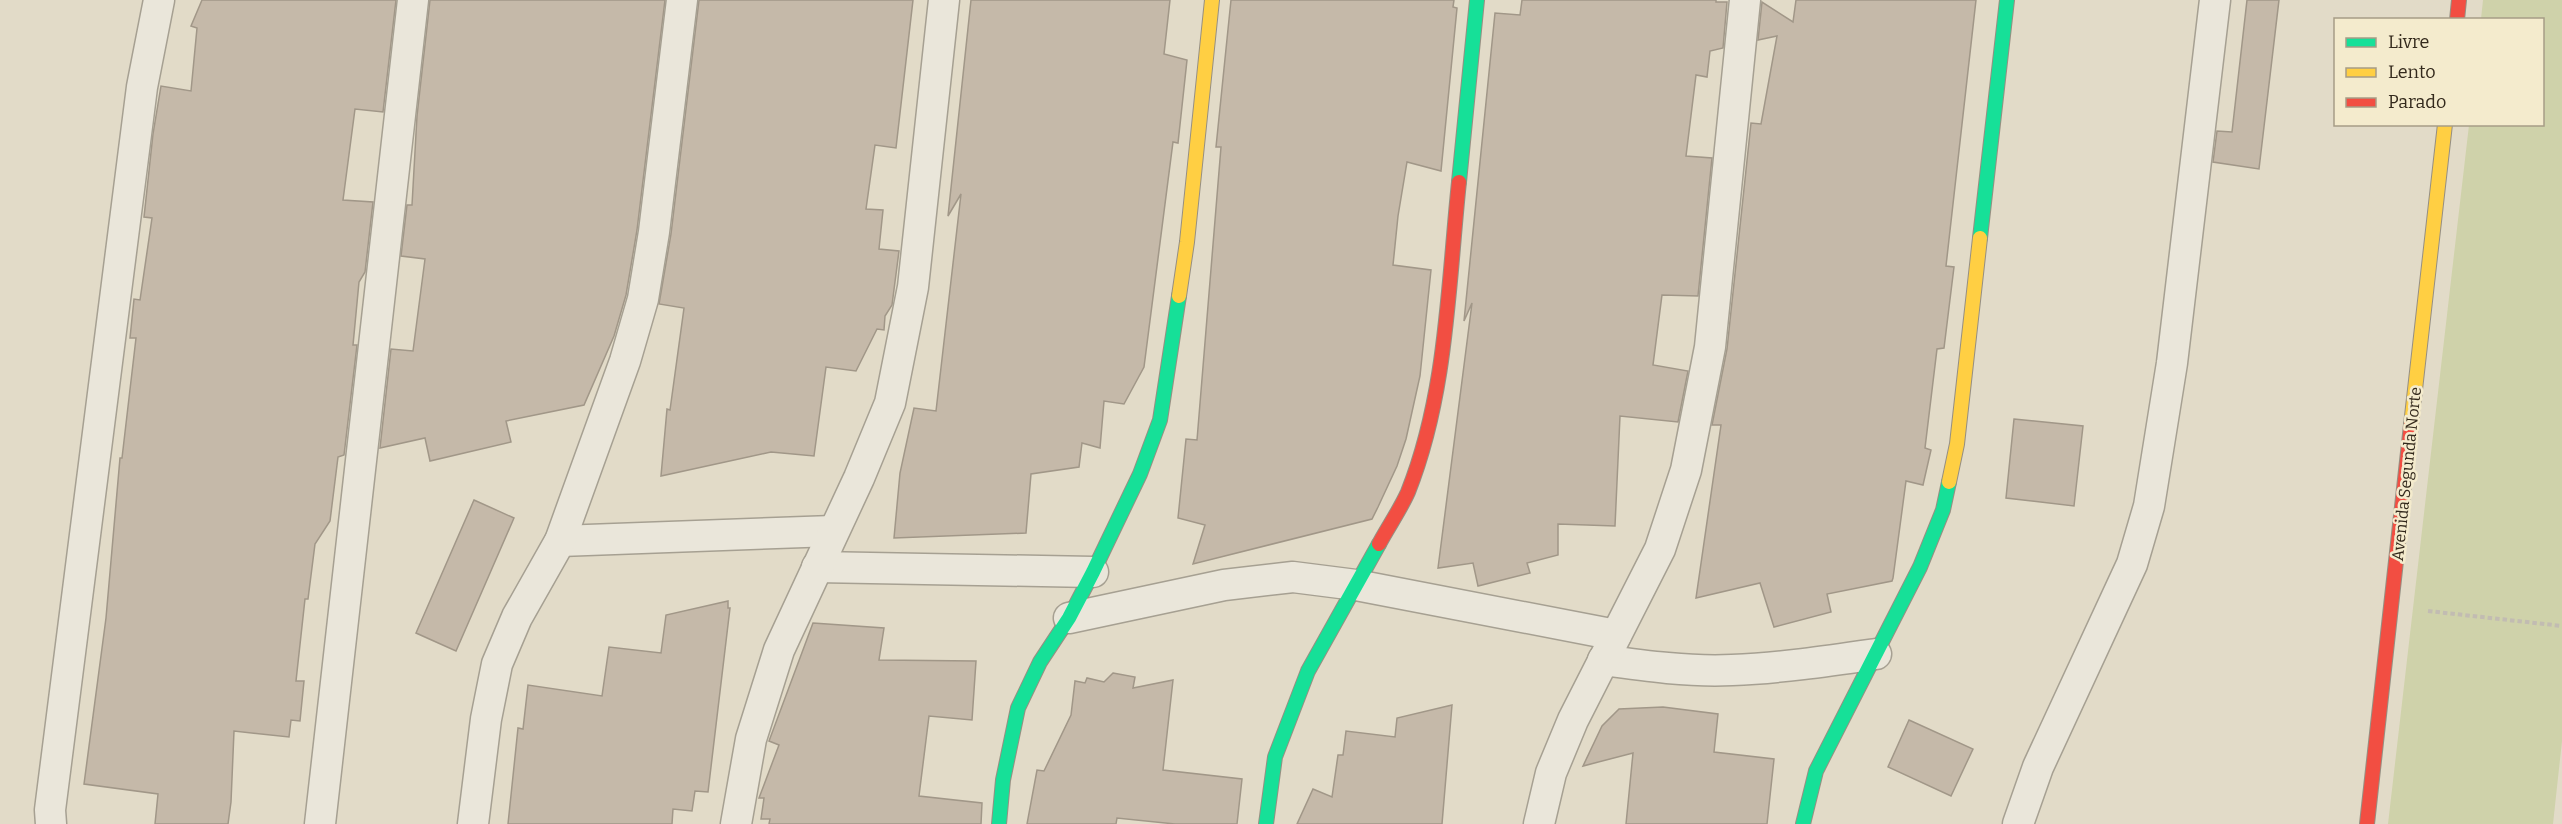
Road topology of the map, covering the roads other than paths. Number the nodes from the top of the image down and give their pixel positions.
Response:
1 (159, 0) edge
2 (413, 0) edge
3 (682, 0) edge
4 (945, 0) edge
5 (1212, 0) edge
6 (1477, 0) edge
7 (1744, 0) edge
8 (2007, 0) edge
9 (2215, 0) edge
10 (2459, 0) edge
11 (2457, 18) edge
12 (2445, 126) edge
13 (833, 531) junction
14 (560, 541) junction
15 (817, 567) junction
16 (1093, 572) junction
17 (1356, 585) junction
18 (1069, 618) junction
19 (1609, 648) junction
20 (1876, 654) junction
21 (51, 824) edge
22 (320, 824) edge
23 (473, 824) edge
24 (736, 824) edge
25 (999, 824) edge
26 (1266, 824) edge
27 (1539, 824) edge
28 (1803, 824) edge
29 (2018, 824) edge
30 (2367, 824) edge

1 - 21 street
2 - 22 street
3 - 14 street
4 - 13 street
5 - 16 street
6 - 17 street
7 - 19 street
8 - 20 street
9 - 29 street
10 - 11 street
12 - 30 street, Avenida Segunda Norte
13 - 14 street
13 - 15 street
14 - 23 street
15 - 16 street
15 - 24 street
16 - 18 street
17 - 18 street
17 - 19 street
17 - 26 street
18 - 25 street
19 - 20 street
19 - 27 street
20 - 28 street

